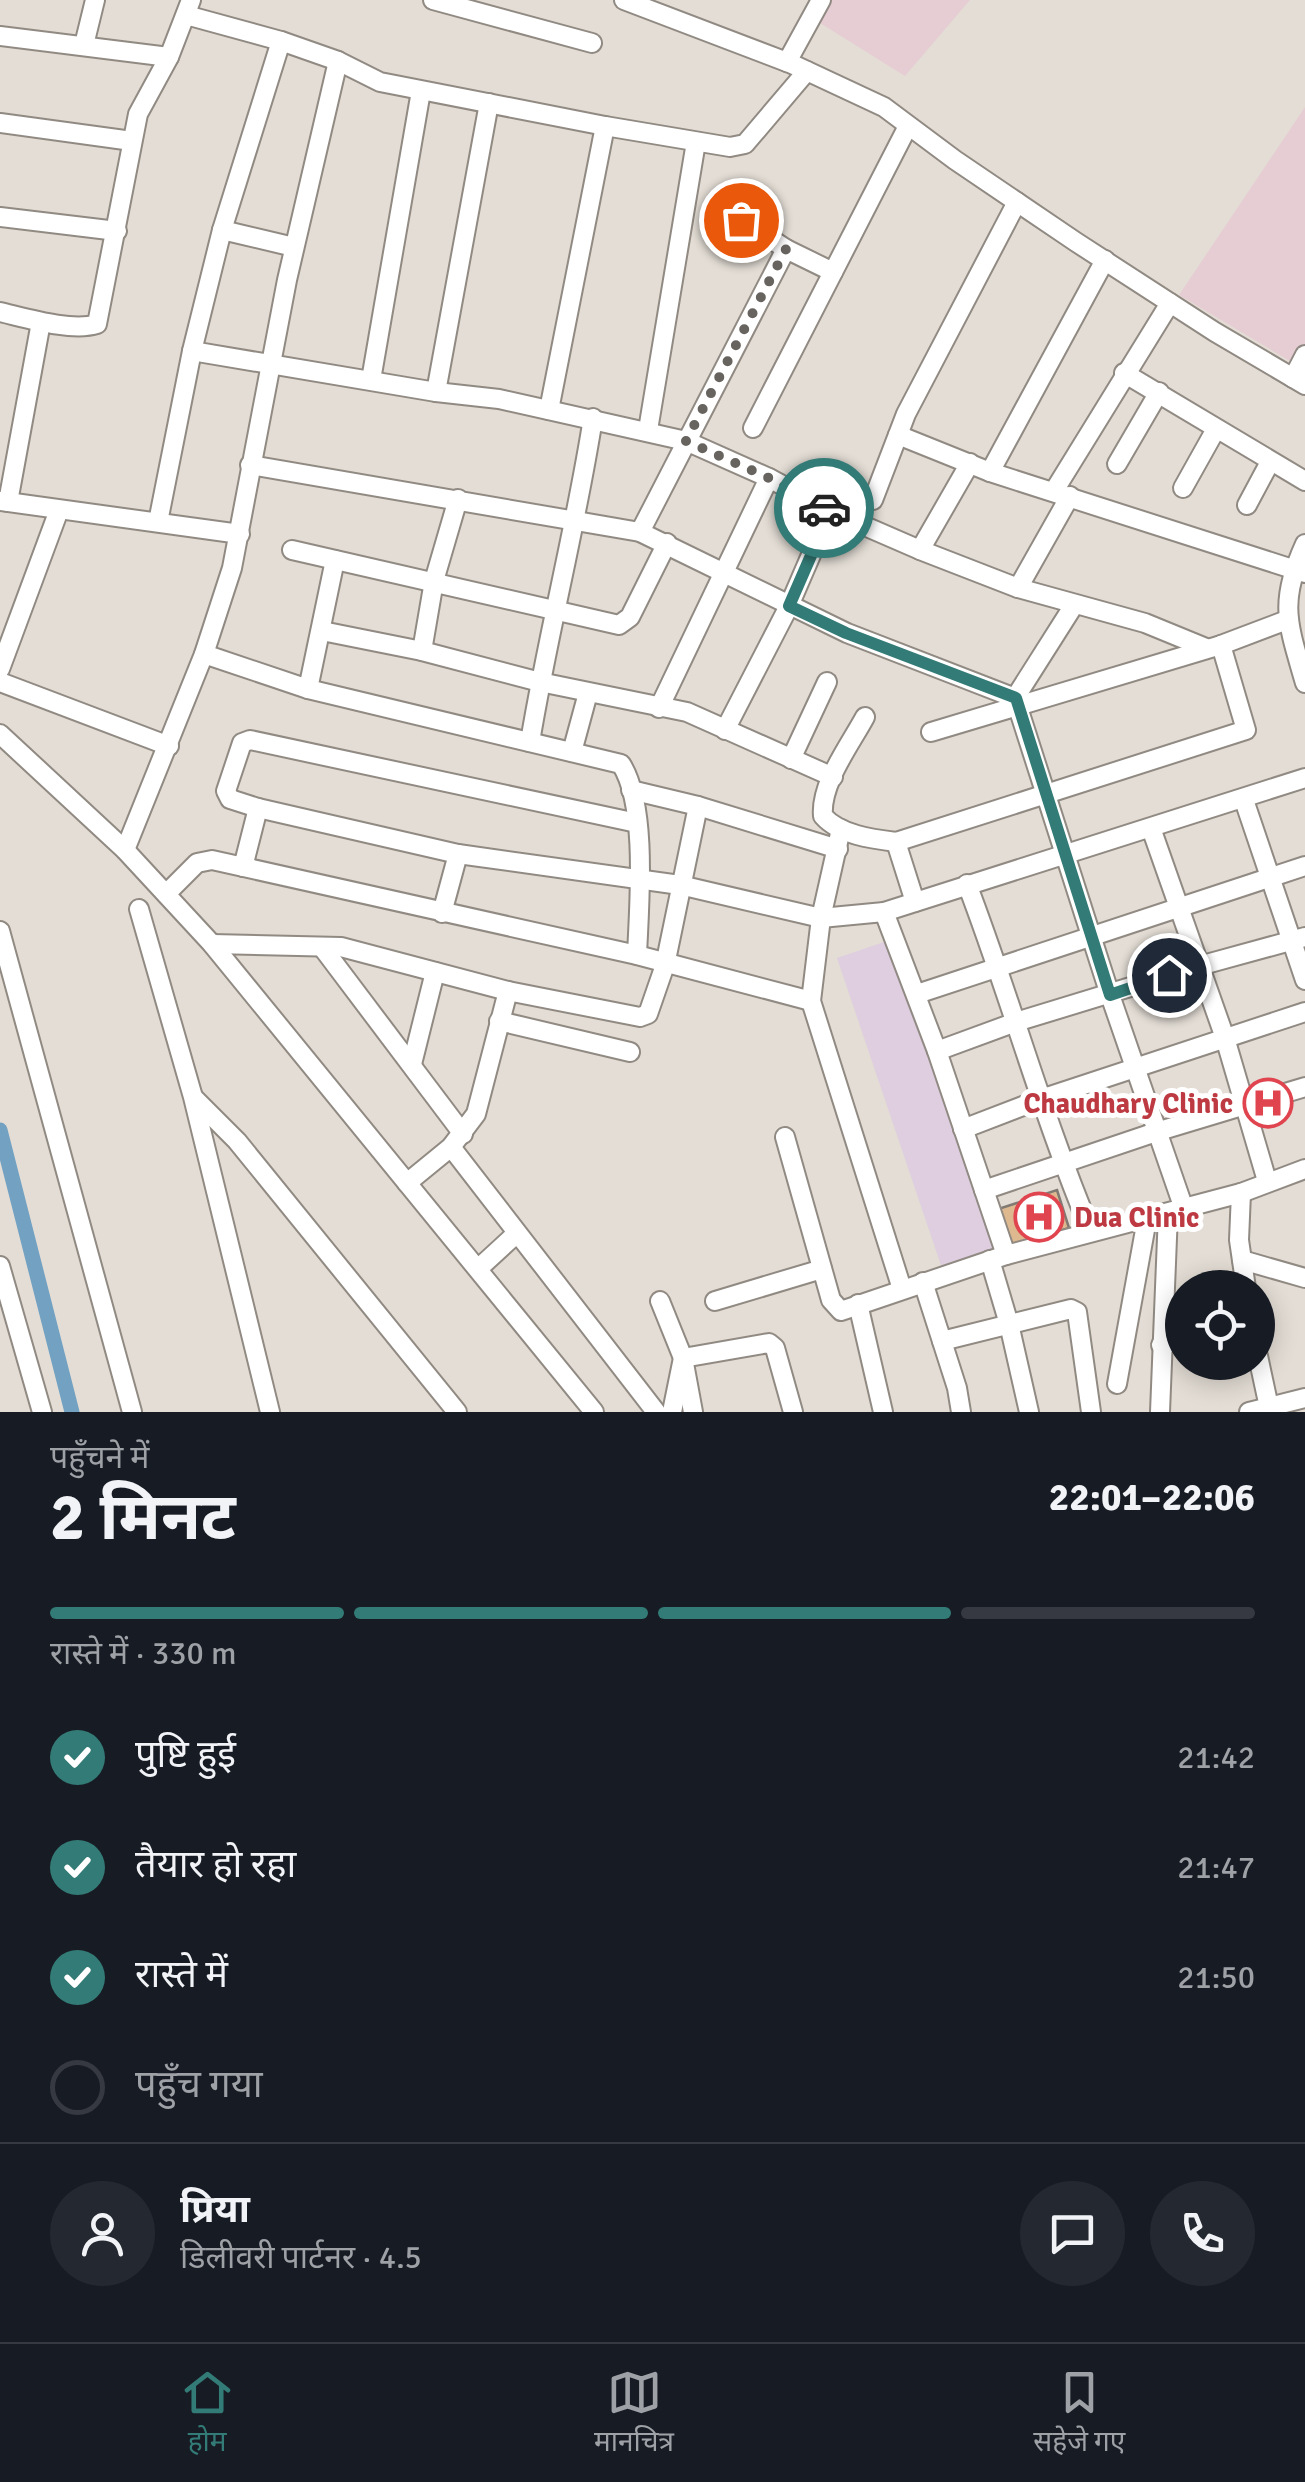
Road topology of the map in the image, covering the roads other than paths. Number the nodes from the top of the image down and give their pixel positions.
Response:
1 (95, 0) edge
2 (433, 0) edge
3 (624, 0) edge
4 (821, 0) edge
5 (188, 8) edge
6 (0, 36) edge
7 (282, 41) junction
8 (592, 43) dead end
9 (84, 44) junction
10 (169, 57) junction
11 (338, 60) junction
12 (787, 62) junction
13 (807, 71) junction
14 (421, 91) junction
15 (490, 103) junction
16 (0, 123) edge
17 (604, 126) junction
18 (908, 126) junction
19 (132, 141) junction
20 (696, 142) junction
21 (1017, 202) junction
22 (719, 205) dead end
23 (0, 217) edge
24 (222, 230) junction
25 (117, 231) junction
26 (294, 247) junction
27 (786, 249) junction
28 (1105, 260) junction
29 (833, 272) junction
30 (1170, 303) junction
31 (0, 312) edge
32 (41, 322) junction
33 (192, 351) junction
34 (1305, 356) edge
35 (272, 366) junction
36 (1124, 373) junction
37 (371, 380) junction
38 (1299, 382) edge
39 (436, 392) junction
40 (1159, 392) junction
41 (550, 410) junction
42 (593, 418) junction
43 (753, 428) dead end
44 (1216, 429) junction
45 (648, 430) junction
46 (898, 435) junction
47 (686, 441) junction
48 (1270, 462) junction
49 (970, 463) junction
50 (1117, 464) dead end
51 (250, 465) junction
52 (990, 472) junction
53 (769, 478) junction
54 (1305, 481) edge
55 (1183, 488) dead end
56 (1062, 494) junction
57 (458, 499) junction
58 (873, 500) dead end
59 (4, 501) edge
60 (1247, 505) dead end
61 (59, 510) junction
62 (830, 512) junction
63 (158, 522) junction
64 (576, 522) junction
65 (640, 532) junction
66 (240, 534) junction
67 (667, 543) junction
68 (1305, 544) edge
69 (292, 550) dead end
70 (920, 550) junction
71 (335, 560) junction
72 (1299, 571) edge
73 (724, 572) junction
74 (434, 581) junction
75 (1018, 588) junction
76 (1074, 605) junction
77 (789, 606) junction
78 (557, 609) junction
79 (1294, 625) edge
80 (322, 631) junction
81 (1214, 647) junction
82 (422, 651) junction
83 (204, 654) junction
84 (0, 669) edge
85 (0, 682) edge
86 (540, 682) junction
87 (828, 682) dead end
88 (1305, 684) edge
89 (308, 689) junction
90 (588, 693) junction
91 (1018, 702) junction
92 (659, 708) junction
93 (864, 717) dead end
94 (725, 730) junction
95 (931, 732) dead end
96 (0, 734) edge
97 (530, 742) junction
98 (169, 746) junction
99 (572, 752) junction
100 (791, 759) junction
101 (833, 776) junction
102 (1305, 778) edge
103 (631, 790) junction
104 (1045, 796) junction
105 (1244, 800) junction
106 (698, 806) junction
107 (258, 808) junction
108 (637, 823) junction
109 (1152, 828) junction
110 (841, 830) junction
111 (896, 842) junction
112 (838, 849) junction
113 (125, 850) junction
114 (458, 854) junction
115 (1066, 854) junction
116 (1305, 866) edge
117 (243, 867) junction
118 (1272, 877) junction
119 (640, 881) junction
120 (966, 884) junction
121 (680, 885) junction
122 (166, 894) junction
123 (915, 902) junction
124 (1179, 908) junction
125 (139, 909) dead end
126 (884, 912) junction
127 (442, 913) junction
128 (821, 918) junction
129 (0, 931) edge
130 (1092, 936) junction
131 (1299, 939) edge
132 (212, 944) junction
133 (322, 947) junction
134 (637, 955) junction
135 (665, 964) junction
136 (1199, 966) junction
137 (998, 967) junction
138 (435, 972) junction
139 (1305, 980) edge
140 (508, 990) junction
141 (917, 994) junction
142 (1110, 995) junction
143 (811, 1001) junction
144 (1305, 1012) edge
145 (499, 1021) junction
146 (1016, 1022) junction
147 (1225, 1038) junction
148 (937, 1051) junction
149 (630, 1052) dead end
150 (412, 1064) junction
151 (1138, 1070) junction
152 (1305, 1087) edge
153 (193, 1097) junction
154 (1041, 1099) junction
155 (1244, 1106) junction
156 (964, 1129) junction
157 (1156, 1132) junction
158 (785, 1137) dead end
159 (457, 1141) junction
160 (1062, 1163) junction
161 (1304, 1172) edge
162 (1268, 1181) junction
163 (408, 1183) junction
164 (984, 1190) junction
165 (1241, 1193) junction
166 (1175, 1210) junction
167 (1147, 1219) junction
168 (1090, 1232) junction
169 (516, 1234) junction
170 (998, 1258) junction
171 (1242, 1260) junction
172 (0, 1266) edge
173 (478, 1268) junction
174 (822, 1269) junction
175 (1243, 1270) edge
176 (1305, 1278) edge
177 (923, 1282) junction
178 (902, 1289) junction
179 (715, 1301) dead end
180 (660, 1302) dead end
181 (858, 1304) junction
182 (1010, 1324) junction
183 (942, 1341) junction
184 (1165, 1344) edge
185 (1161, 1345) junction
186 (683, 1358) junction
187 (1263, 1380) edge
188 (1118, 1384) dead end
189 (1305, 1398) edge
190 (1269, 1409) edge
191 (42, 1412) edge
192 (132, 1412) edge
193 (270, 1412) edge
194 (457, 1412) edge
195 (594, 1412) edge
196 (656, 1412) edge
197 (672, 1412) edge
198 (692, 1412) edge
199 (793, 1412) edge
200 (883, 1412) edge
201 (961, 1412) edge
202 (1030, 1412) edge
203 (1090, 1412) edge
204 (1160, 1412) edge
205 (1250, 1412) edge

1 - 9 street
2 - 8 street
3 - 12 street
4 - 12 street
5 - 7 street
5 - 10 street
6 - 9 street
7 - 11 street
7 - 24 street
9 - 10 street
10 - 19 street
11 - 14 street
11 - 26 street
12 - 13 street
13 - 18 street
13 - 20 street
14 - 15 street
14 - 37 street
15 - 17 street
15 - 39 street
16 - 19 street
17 - 20 street
17 - 41 street
18 - 21 street
18 - 29 street
19 - 25 street
20 - 45 street
21 - 28 street
21 - 46 street
22 - 27 street
23 - 25 street
24 - 26 street
24 - 33 street
25 - 32 street
26 - 35 street
27 - 29 street
27 - 47 street
28 - 30 street
28 - 52 street
29 - 43 street
30 - 36 street
30 - 38 street
31 - 32 street
32 - 59 street
33 - 35 street
33 - 63 street
34 - 38 street
35 - 37 street
35 - 51 street
36 - 40 street
36 - 56 street
37 - 39 street
39 - 41 street
40 - 44 street
40 - 50 street
41 - 42 street
42 - 45 street
42 - 64 street
44 - 48 street
44 - 55 street
45 - 47 street
46 - 49 street
46 - 58 street
47 - 53 street
47 - 65 street
48 - 54 street
48 - 60 street
49 - 52 street
49 - 70 street
51 - 57 street
51 - 66 street
52 - 56 street
53 - 62 street
53 - 73 street
56 - 72 street
56 - 75 street
57 - 64 street
57 - 74 street
59 - 61 street
61 - 63 street
61 - 84 street
62 - 70 street
62 - 77 street
63 - 66 street
64 - 65 street
64 - 78 street
65 - 67 street
66 - 83 street
67 - 73 street
67 - 78 street
68 - 72 street
69 - 71 street
70 - 75 street
71 - 74 street
71 - 80 street
72 - 79 street
73 - 77 street
73 - 92 street
74 - 78 street
74 - 82 street
75 - 76 street
76 - 81 street
76 - 91 street
77 - 91 street
77 - 94 street
78 - 86 street
79 - 81 street
79 - 88 street
80 - 82 street
80 - 89 street
81 - 91 street
81 - 104 street
82 - 86 street
83 - 89 street
83 - 98 street
85 - 98 street
86 - 90 street
86 - 97 street
87 - 100 street
89 - 97 street
90 - 92 street
90 - 99 street
91 - 95 street
91 - 104 street
92 - 94 street
93 - 101 street
94 - 100 street
96 - 113 street
97 - 99 street
98 - 113 street
99 - 103 street
100 - 101 street
101 - 110 street
102 - 105 street
103 - 106 street
103 - 108 street
104 - 111 street
104 - 115 street
105 - 109 street
105 - 118 street
106 - 112 street
106 - 121 street
107 - 108 street
107 - 114 street
107 - 117 street
108 - 119 street
109 - 115 street
109 - 124 street
110 - 111 street
110 - 112 street
111 - 123 street
112 - 128 street
113 - 122 street
114 - 119 street
114 - 127 street
115 - 120 street
115 - 130 street
116 - 118 street
117 - 122 street
117 - 127 street
118 - 124 street
118 - 131 street
119 - 121 street
119 - 134 street
120 - 123 street
120 - 137 street
121 - 128 street
121 - 135 street
122 - 132 street
123 - 126 street
124 - 130 street
124 - 136 street
125 - 153 street
126 - 128 street
126 - 141 street
127 - 134 street
128 - 143 street
129 - 192 street
130 - 137 street
130 - 142 street
131 - 136 street
131 - 139 street
132 - 133 street
132 - 163 street
133 - 138 street
133 - 150 street
134 - 135 street
135 - 140 street
135 - 143 street
136 - 142 street
136 - 147 street
137 - 141 street
137 - 146 street
138 - 140 street
138 - 150 street
140 - 145 street
141 - 148 street
142 - 146 street
142 - 151 street
143 - 178 street
144 - 147 street
145 - 149 street
145 - 159 street
146 - 148 street
146 - 154 street
147 - 151 street
147 - 155 street
148 - 156 street
150 - 159 street
151 - 154 street
151 - 157 street
152 - 155 street
153 - 193 street
153 - 194 street
154 - 156 street
154 - 160 street
155 - 157 street
155 - 162 street
156 - 164 street
157 - 160 street
157 - 166 street
158 - 174 street
159 - 163 street
159 - 169 street
160 - 164 street
160 - 168 street
161 - 162 street
162 - 165 street
163 - 173 street
164 - 170 street
165 - 166 street
165 - 171 street
166 - 167 street
166 - 185 street
167 - 168 street
167 - 188 street
168 - 170 street
169 - 173 street
169 - 196 street
170 - 177 street
170 - 182 street
171 - 175 street
171 - 176 street
172 - 191 street
173 - 195 street
174 - 179 street
174 - 181 street
177 - 178 street
177 - 183 street
178 - 181 street
180 - 186 street
181 - 200 street
182 - 183 street
182 - 202 street
182 - 203 street
183 - 201 street
184 - 185 street
185 - 204 street
186 - 197 street
186 - 198 street
186 - 199 street
187 - 190 street
189 - 190 street
190 - 205 street

